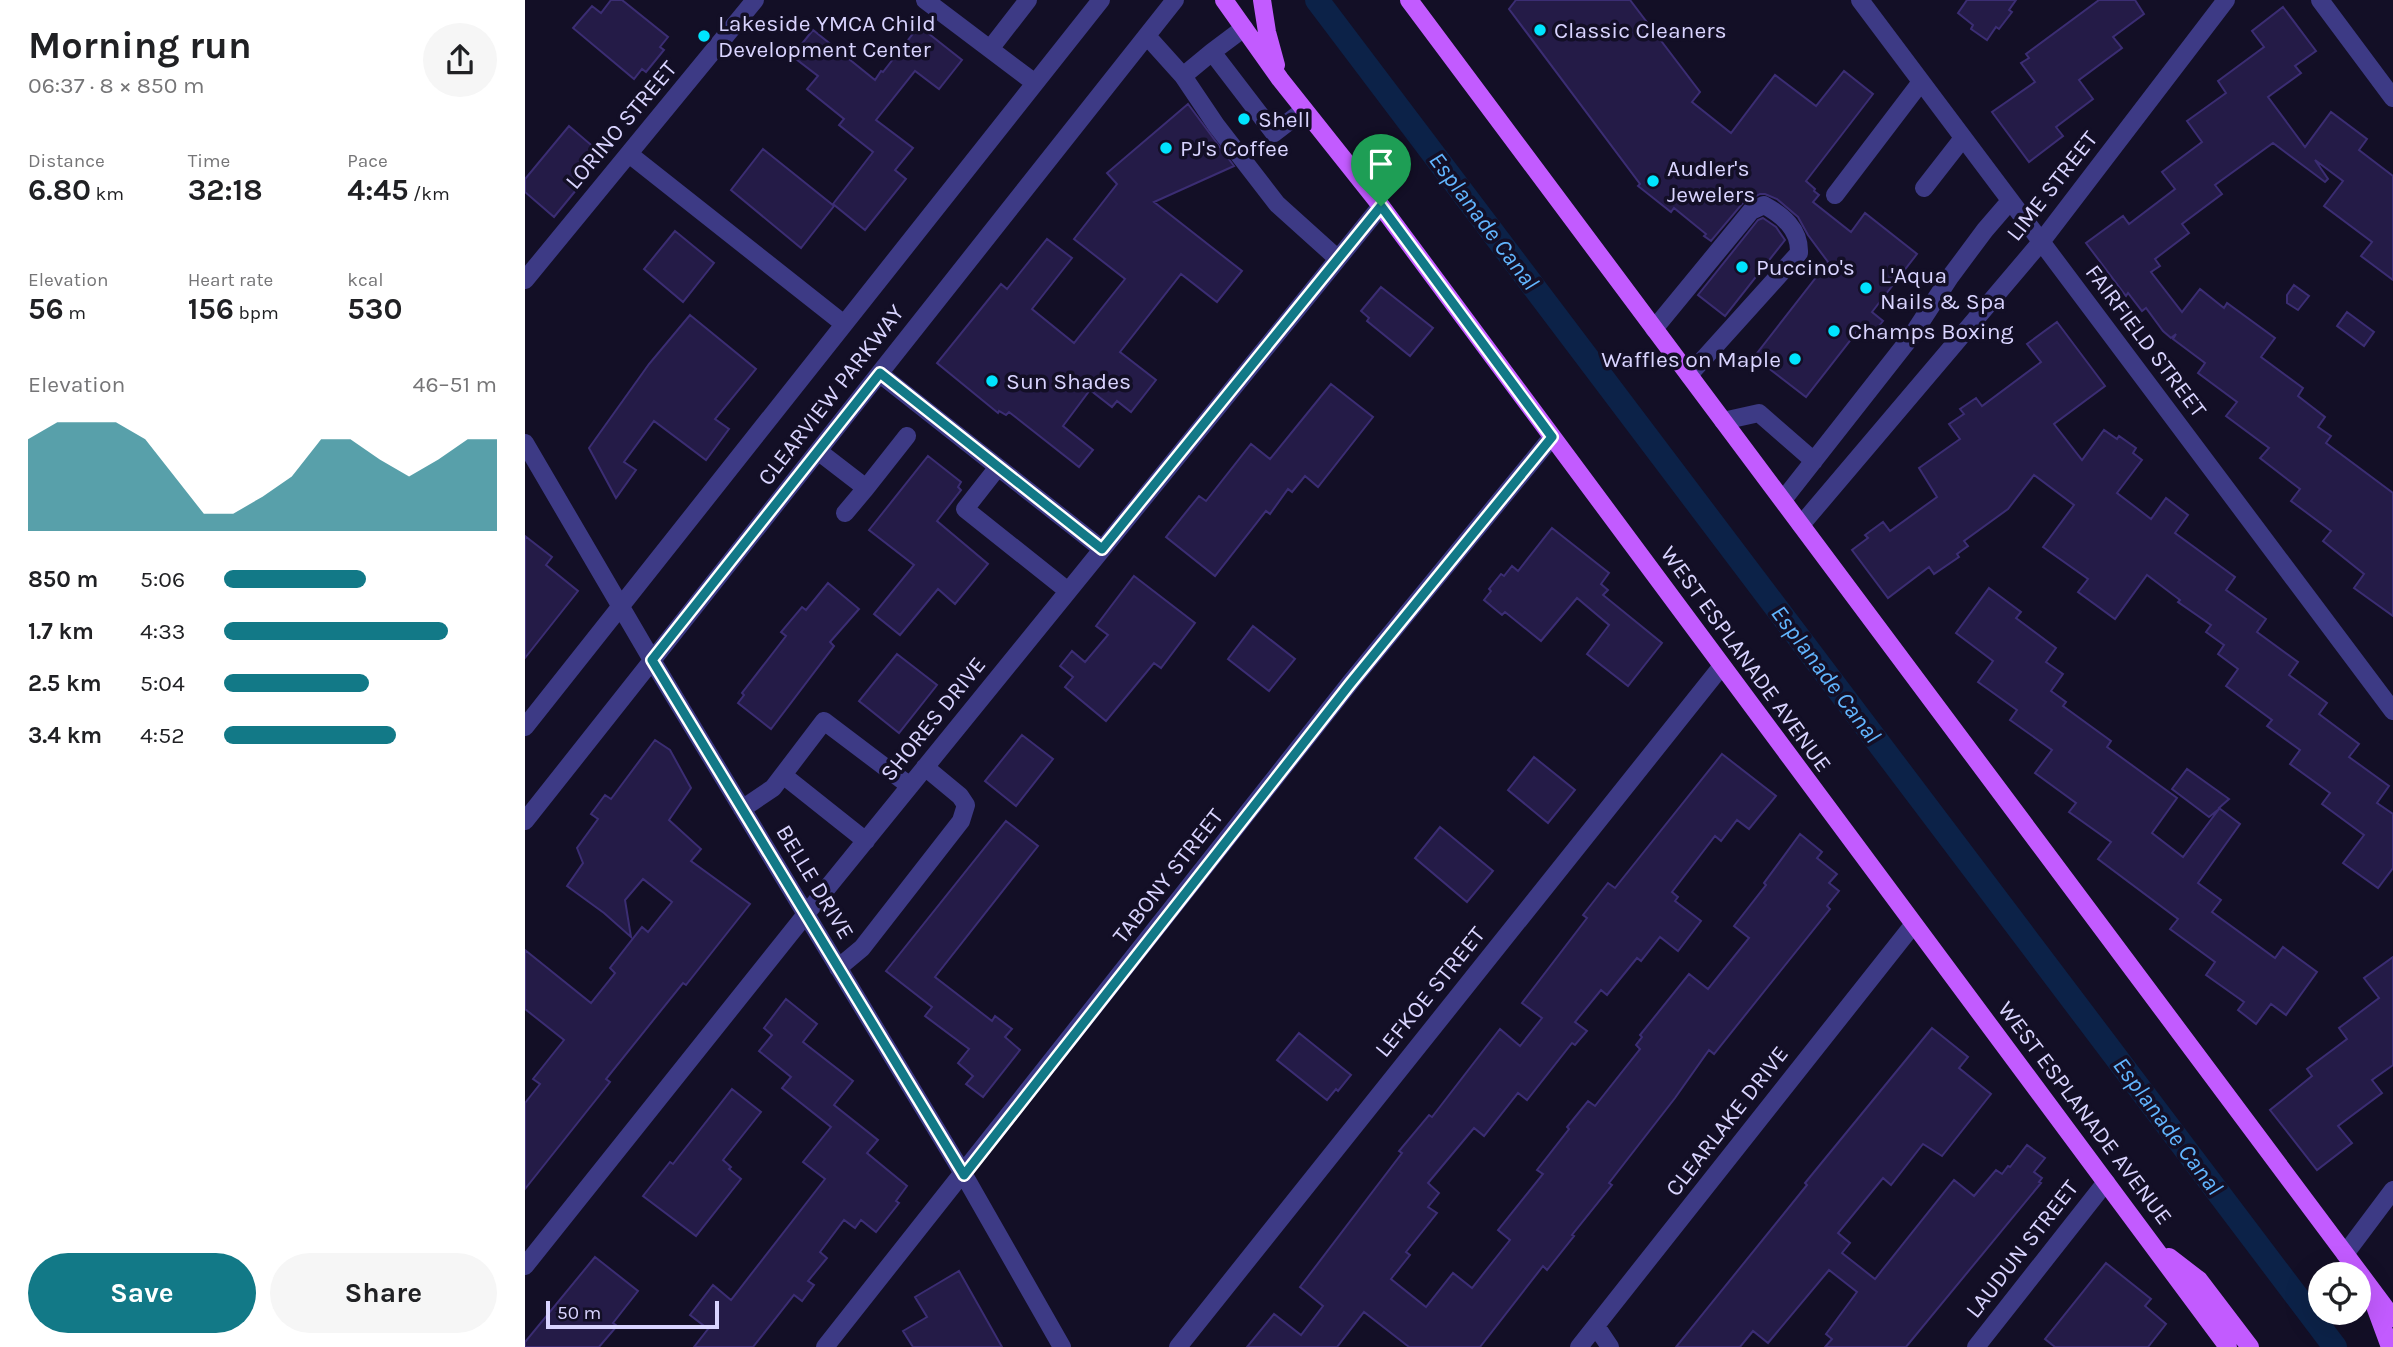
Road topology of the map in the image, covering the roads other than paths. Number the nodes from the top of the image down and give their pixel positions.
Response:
1 (755, 0) edge
2 (925, 0) edge
3 (1028, 0) edge
4 (1101, 0) edge
5 (1175, 0) edge
6 (1224, 0) edge
7 (1262, 0) edge
8 (1409, 0) edge
9 (1860, 0) edge
10 (2226, 0) edge
11 (2320, 0) edge
12 (1244, 28) junction
13 (1147, 36) junction
14 (990, 48) junction
15 (1212, 52) junction
16 (1183, 76) junction
17 (1280, 79) junction
18 (1921, 82) junction
19 (1035, 83) junction
20 (2393, 98) edge
21 (1304, 110) junction
22 (1963, 138) junction
23 (629, 154) junction
24 (1924, 188) dead end
25 (1835, 195) dead end
26 (2010, 201) junction
27 (1381, 206) junction
28 (2041, 242) junction
29 (1338, 259) junction
30 (525, 280) edge
31 (844, 324) junction
32 (1654, 329) junction
33 (880, 373) junction
34 (1689, 375) junction
35 (1723, 421) junction
36 (907, 436) dead end
37 (1552, 437) junction
38 (525, 443) edge
39 (818, 452) junction
40 (1814, 461) junction
41 (998, 467) junction
42 (866, 488) junction
43 (1783, 500) junction
44 (845, 513) dead end
45 (1801, 525) junction
46 (1102, 549) junction
47 (1068, 591) junction
48 (621, 607) junction
49 (652, 660) junction
50 (1721, 667) junction
51 (2393, 711) edge
52 (525, 727) edge
53 (925, 767) junction
54 (783, 775) junction
55 (910, 786) junction
56 (742, 809) junction
57 (525, 821) edge
58 (866, 841) junction
59 (806, 914) junction
60 (1913, 925) junction
61 (838, 968) junction
62 (964, 1175) junction
63 (2106, 1182) junction
64 (2393, 1190) edge
65 (2152, 1244) junction
66 (2345, 1254) junction
67 (2351, 1262) edge
68 (525, 1266) edge
69 (2371, 1288) edge
70 (2371, 1294) edge
71 (2393, 1318) edge
72 (1596, 1326) junction
73 (825, 1347) edge
74 (1062, 1347) edge
75 (1178, 1347) edge
76 (1579, 1347) edge
77 (1610, 1347) edge
78 (1976, 1347) edge
79 (2228, 1347) edge
80 (2250, 1347) edge
81 (2390, 1347) edge

1 - 23 street, LORINO STREET
2 - 14 street
3 - 14 street
4 - 19 street, CLEARVIEW PARKWAY
5 - 13 street, CLEARVIEW PARKWAY
6 - 12 main road, WEST ESPLANADE AVENUE
7 - 17 main road
8 - 32 main road
9 - 18 street, FAIRFIELD STREET
10 - 28 street, LIME STREET
11 - 20 street
12 - 15 street
12 - 17 main road, WEST ESPLANADE AVENUE
13 - 16 street
13 - 33 street, CLEARVIEW PARKWAY
14 - 19 street
15 - 16 street
15 - 21 street
16 - 29 street
17 - 21 main road, WEST ESPLANADE AVENUE
18 - 22 street, FAIRFIELD STREET
18 - 25 street
19 - 31 street, CLEARVIEW PARKWAY
21 - 27 main road, WEST ESPLANADE AVENUE
22 - 24 street
22 - 26 street, FAIRFIELD STREET
23 - 30 street, LORINO STREET
23 - 31 street
26 - 28 street, FAIRFIELD STREET
26 - 40 street
27 - 29 street, SHORES DRIVE
27 - 37 main road, WEST ESPLANADE AVENUE
28 - 45 street, LIME STREET
28 - 51 street, FAIRFIELD STREET
29 - 46 street, SHORES DRIVE
31 - 48 street, CLEARVIEW PARKWAY
32 - 34 main road
32 - 34 street
33 - 39 street, CLEARVIEW PARKWAY
33 - 41 street
34 - 35 main road
35 - 40 street
35 - 43 main road
36 - 42 street
37 - 50 main road, WEST ESPLANADE AVENUE
37 - 62 street, TABONY STREET
38 - 48 street, BELLE DRIVE
39 - 42 street
39 - 49 street, CLEARVIEW PARKWAY
40 - 43 street
41 - 46 street
41 - 47 street
42 - 44 street
43 - 45 main road
45 - 66 main road
46 - 47 street, SHORES DRIVE
47 - 53 street, SHORES DRIVE
48 - 49 street, BELLE DRIVE
48 - 52 street, CLEARVIEW PARKWAY
49 - 56 street, BELLE DRIVE
49 - 57 street, CLEARVIEW PARKWAY
50 - 60 main road, WEST ESPLANADE AVENUE
50 - 75 street, LEFKOE STREET
53 - 55 street, SHORES DRIVE
53 - 61 street
54 - 55 street
54 - 56 street
54 - 58 street
55 - 58 street, SHORES DRIVE
56 - 59 street, BELLE DRIVE
58 - 59 street, SHORES DRIVE
59 - 61 street, BELLE DRIVE
59 - 68 street, SHORES DRIVE
60 - 63 main road, WEST ESPLANADE AVENUE
60 - 72 street, CLEARLAKE DRIVE
61 - 62 street, BELLE DRIVE
62 - 73 street, TABONY STREET
62 - 74 street, BELLE DRIVE
63 - 65 main road, WEST ESPLANADE AVENUE
63 - 78 street, LAUDUN STREET
64 - 66 street
65 - 79 main road, WEST ESPLANADE AVENUE
65 - 80 main road
66 - 67 main road
69 - 71 main road
70 - 81 main road
72 - 76 street, CLEARLAKE DRIVE
72 - 77 street

